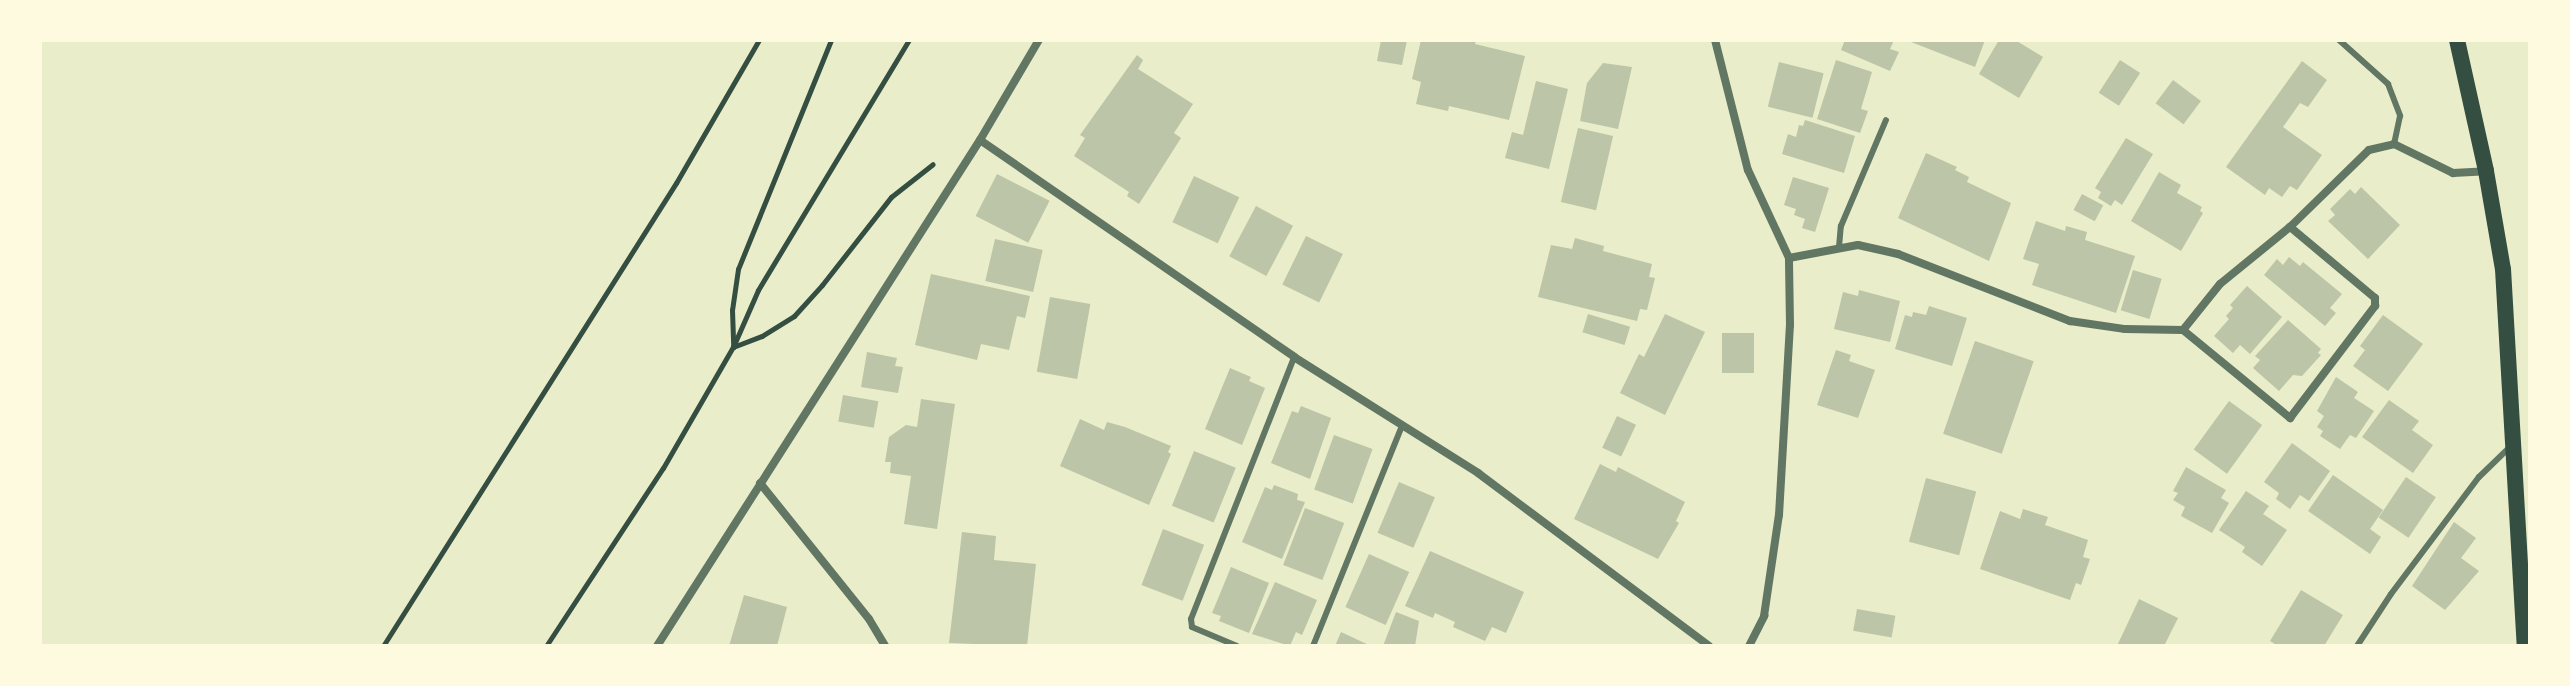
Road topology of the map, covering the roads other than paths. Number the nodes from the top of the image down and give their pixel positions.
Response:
1 (1039, 40) edge
2 (2339, 40) edge
3 (2457, 40) edge
4 (1713, 41) edge
5 (1886, 120) dead end
6 (980, 140) junction
7 (2394, 144) junction
8 (2486, 171) junction
9 (2290, 227) junction
10 (1839, 247) junction
11 (1789, 258) junction
12 (2183, 330) junction
13 (1294, 357) junction
14 (1402, 426) junction
15 (2512, 444) junction
16 (760, 483) junction
17 (657, 646) edge
18 (885, 646) edge
19 (1237, 646) edge
20 (1313, 646) edge
21 (1709, 646) edge
22 (1749, 646) edge
23 (2357, 646) edge
24 (2525, 646) edge

1 - 6 street
2 - 7 lane
3 - 8 main road
4 - 11 street
5 - 10 lane
6 - 13 street
6 - 16 street
7 - 8 street
7 - 9 street
8 - 15 main road
9 - 12 street
9 - 12 street
10 - 11 street
10 - 12 street
11 - 22 street
13 - 14 street
13 - 19 lane
14 - 20 lane
14 - 21 street
15 - 23 lane
15 - 24 main road
16 - 17 street
16 - 18 street

